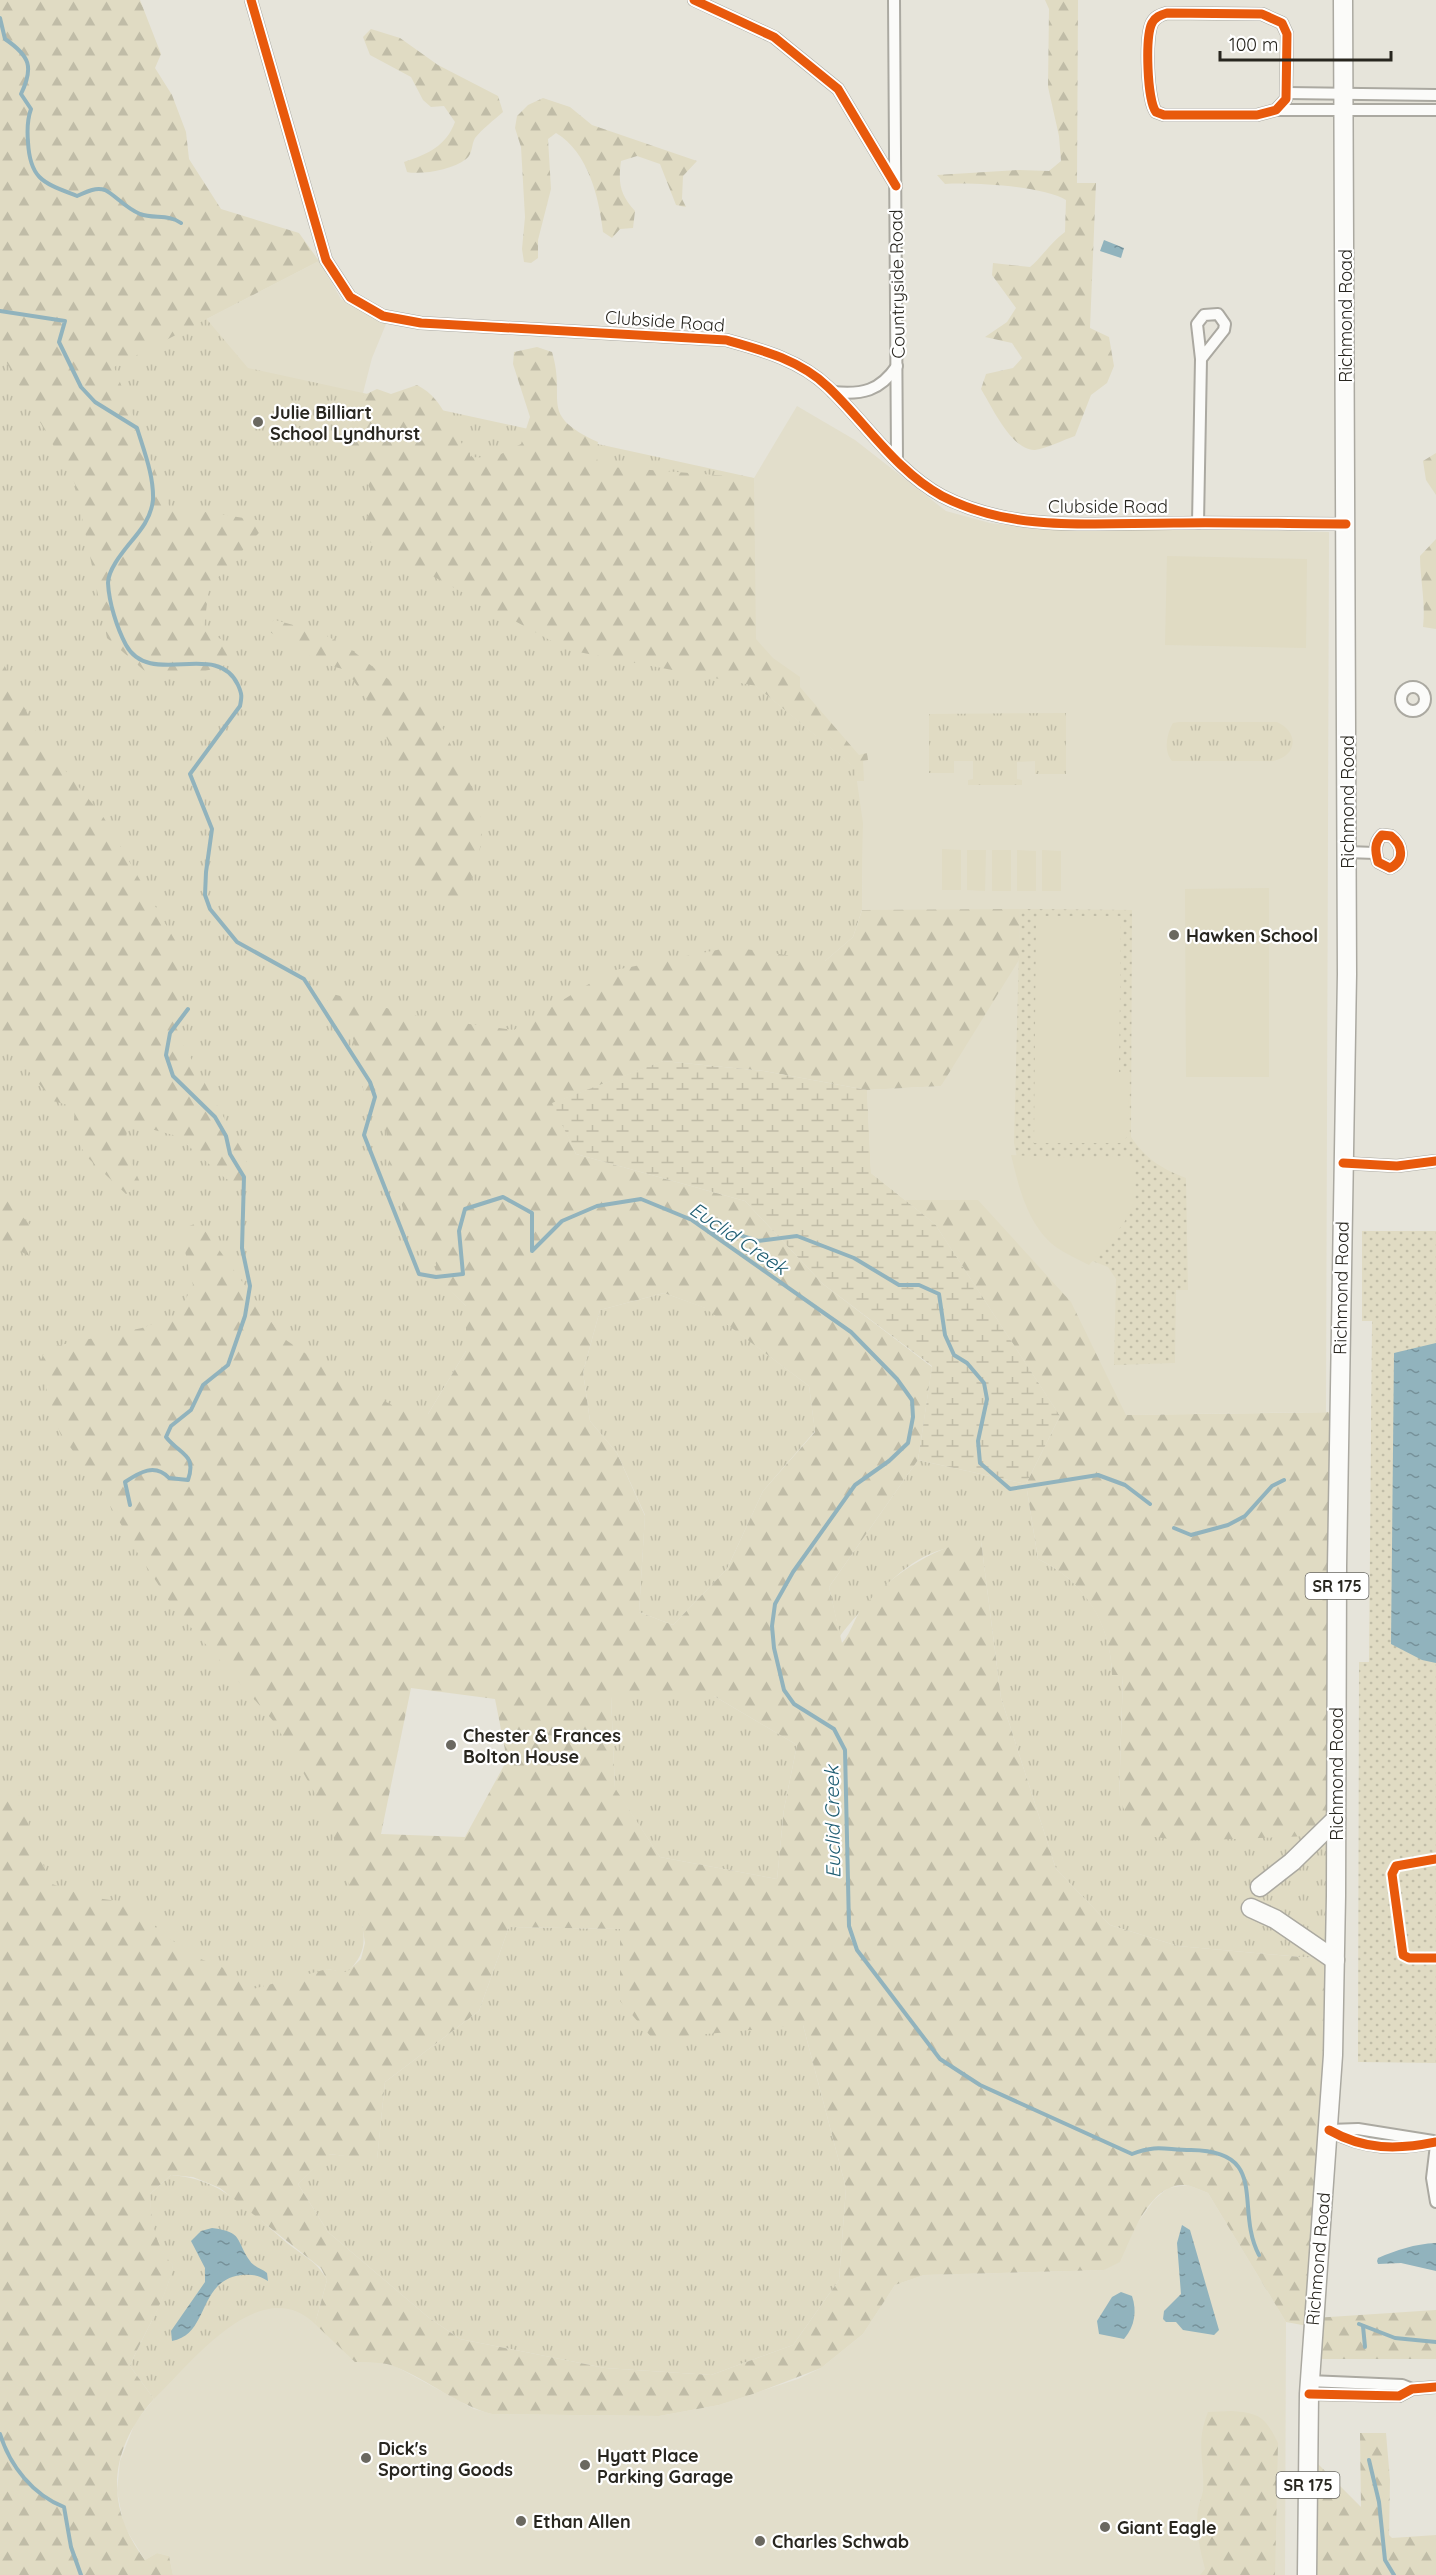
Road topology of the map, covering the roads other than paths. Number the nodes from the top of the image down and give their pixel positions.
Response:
1 (251, 0) edge
2 (694, 0) edge
3 (894, 0) edge
4 (1343, 0) edge
5 (1287, 93) junction
6 (1436, 94) edge
7 (1343, 102) junction
8 (1276, 110) junction
9 (1436, 110) edge
10 (896, 186) junction
11 (1201, 359) dead end
12 (898, 366) junction
13 (833, 392) junction
14 (897, 459) junction
15 (1198, 523) junction
16 (1346, 524) junction
17 (1347, 852) junction
18 (1375, 853) dead end
19 (1436, 1161) edge
20 (1343, 1163) junction
21 (1336, 1819) junction
22 (1260, 1887) dead end
23 (1251, 1908) dead end
24 (1335, 1960) junction
25 (1329, 2130) junction
26 (1436, 2143) edge
27 (1436, 2202) edge
28 (1436, 2386) edge
29 (1309, 2388) junction
30 (1307, 2575) edge

1 - 13 street, Clubside Road
2 - 10 street
3 - 10 street, Countryside Road
4 - 7 main road, Richmond Road / SR 175
5 - 7 street
5 - 8 street
5 - 8 street
6 - 7 street
7 - 8 street
7 - 9 street
7 - 16 main road, Richmond Road / SR 175
10 - 12 street, Countryside Road
11 - 15 street
12 - 13 street
12 - 14 street, Countryside Road
13 - 14 street, Clubside Road
14 - 15 street, Clubside Road
15 - 16 street, Clubside Road
16 - 17 main road, Richmond Road / SR 175
17 - 18 street
17 - 20 main road, Richmond Road / SR 175
19 - 20 street
20 - 21 main road, Richmond Road / SR 175
21 - 22 main road
21 - 24 main road, Richmond Road / SR 175
23 - 24 main road
24 - 25 main road, Richmond Road / SR 175
25 - 26 street
25 - 29 main road, Richmond Road / SR 175
26 - 27 street
28 - 29 street
29 - 30 main road, Richmond Road / SR 175

